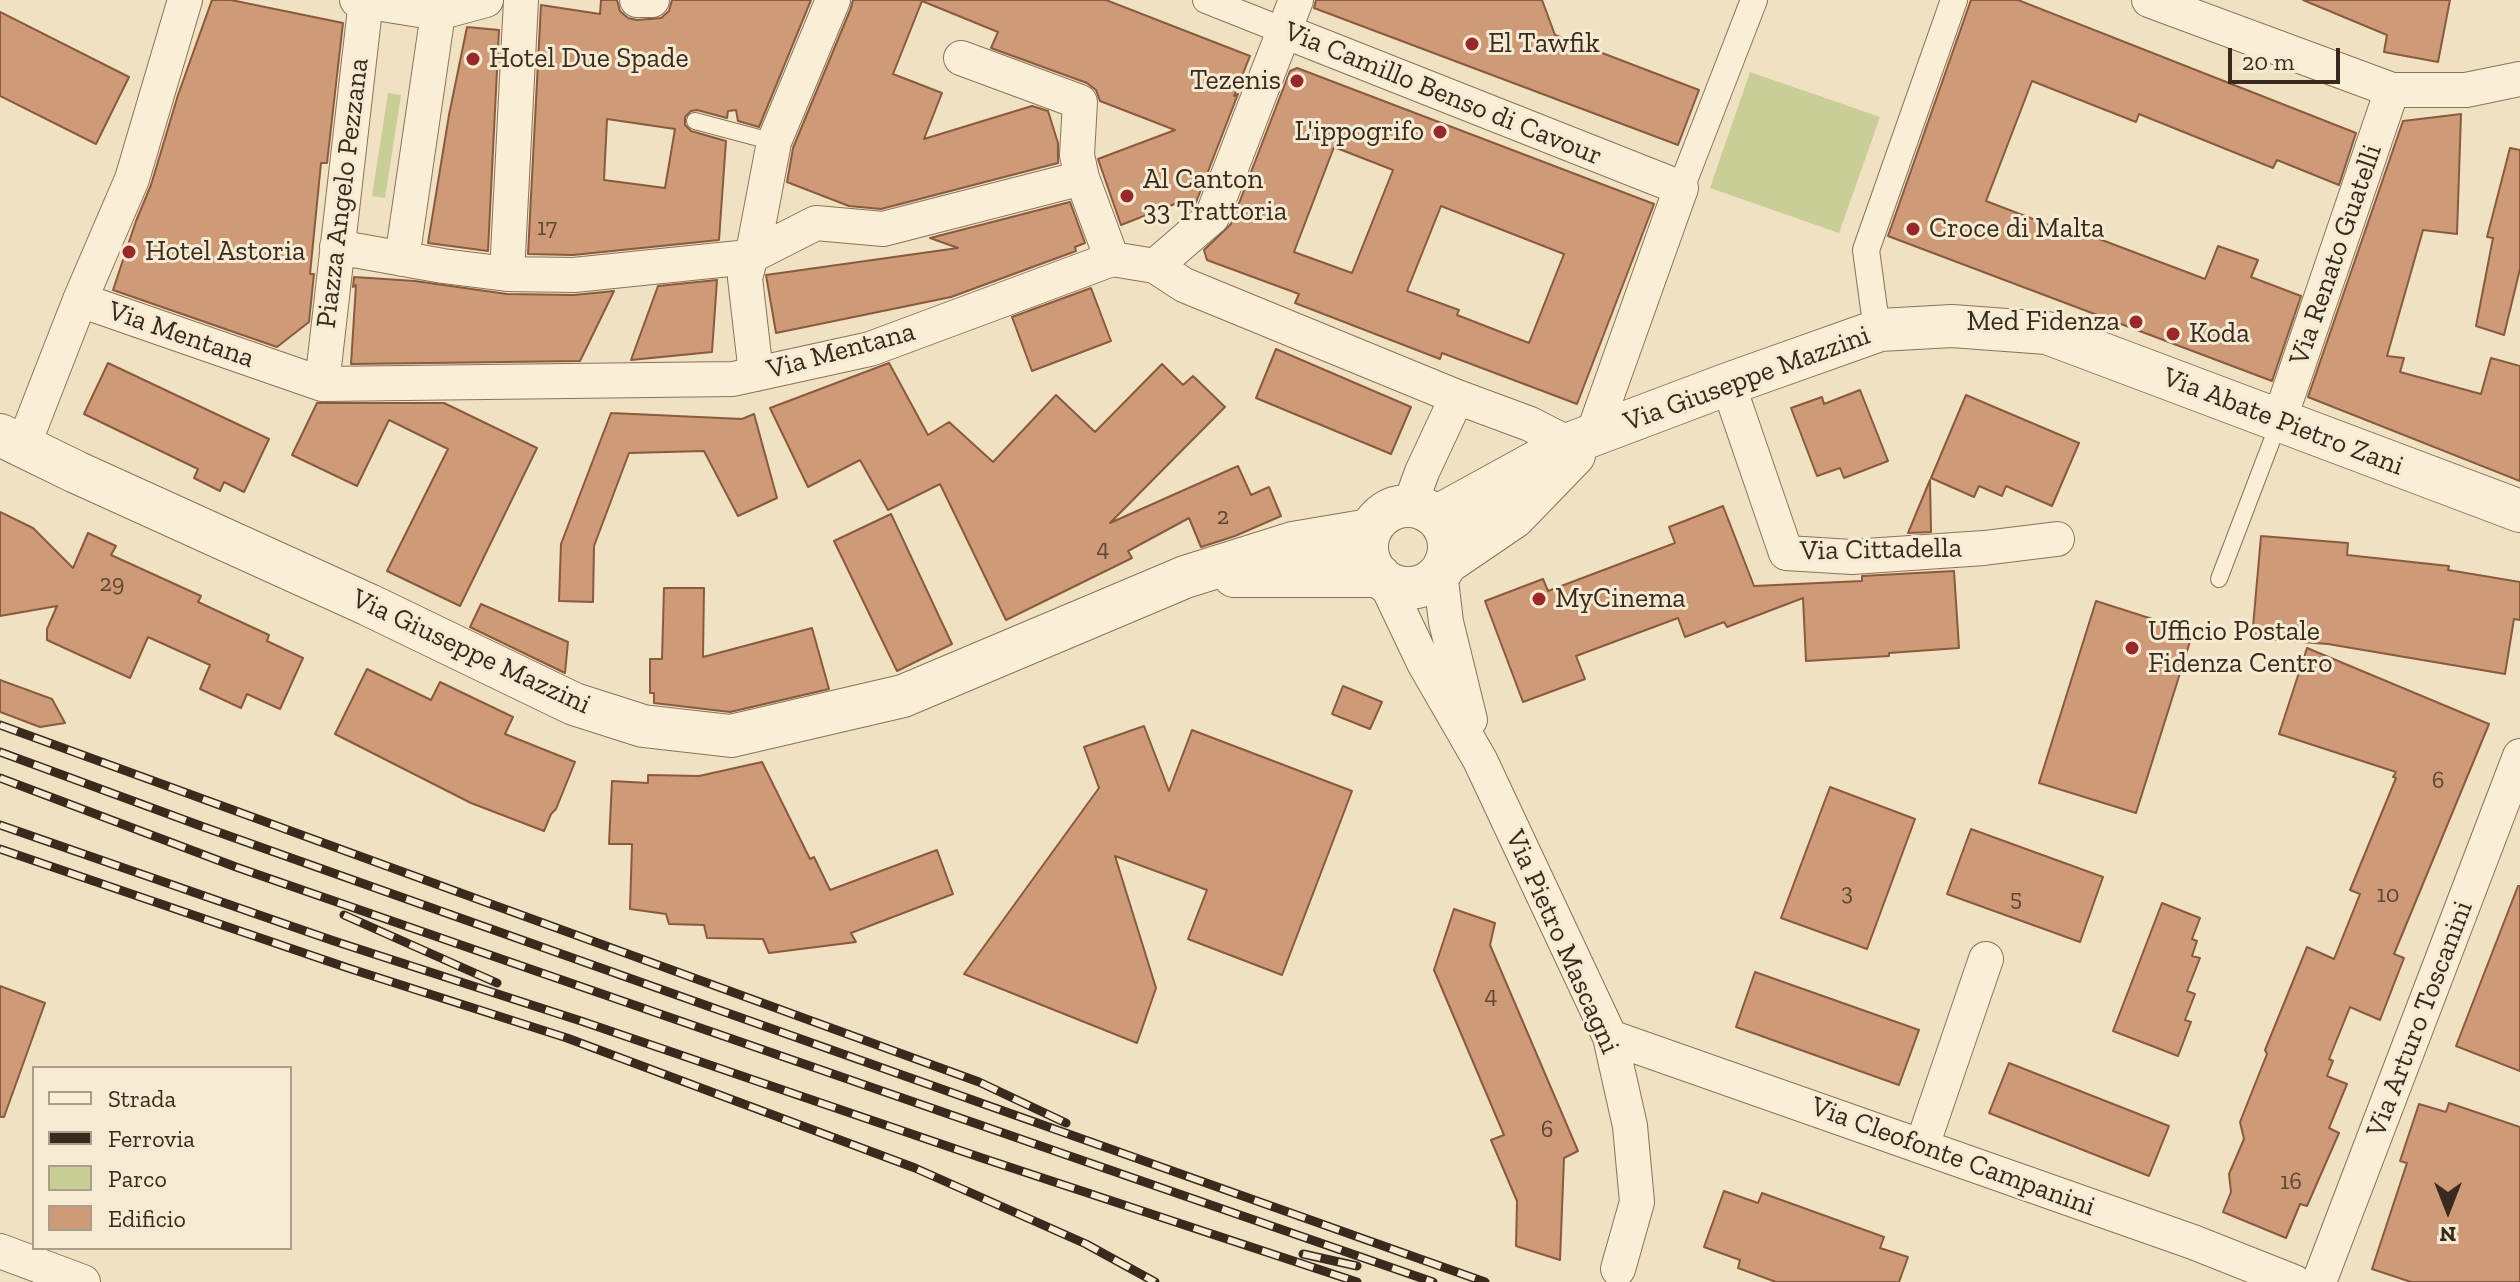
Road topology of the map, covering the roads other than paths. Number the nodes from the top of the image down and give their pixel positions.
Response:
1 (185, 0) edge
2 (363, 0) edge
3 (486, 0) edge
4 (521, 0) edge
5 (637, 0) edge
6 (652, 0) edge
7 (833, 0) edge
8 (1206, 0) edge
9 (1754, 0) edge
10 (1954, 0) edge
11 (2149, 0) edge
12 (438, 13) junction
13 (1290, 16) edge
14 (961, 58) dead end
15 (2520, 79) edge
16 (2392, 90) junction
17 (695, 121) dead end
18 (774, 142) junction
19 (1082, 178) junction
20 (1681, 188) junction
21 (337, 247) junction
22 (749, 257) junction
23 (402, 259) junction
24 (1112, 259) junction
25 (1155, 266) junction
26 (507, 274) junction
27 (80, 300) junction
28 (1880, 330) junction
29 (2047, 333) joint
30 (756, 374) junction
31 (322, 384) junction
32 (1728, 384) junction
33 (1457, 397) junction
34 (2279, 421) junction
35 (12, 440) edge
36 (1580, 440) junction
37 (1423, 511) junction
38 (2520, 511) edge
39 (1370, 530) junction
40 (2057, 539) dead end
41 (1443, 568) junction
42 (1185, 577) junction
43 (1382, 578) junction
44 (2219, 579) dead end
45 (2520, 756) edge
46 (1480, 760) junction
47 (1986, 959) dead end
48 (1610, 1037) junction
49 (1922, 1146) junction
50 (0, 1251) edge
51 (1618, 1269) dead end
52 (83, 1282) edge
53 (2294, 1282) edge
54 (2319, 1282) edge

1 - 27 street
2 - 12 street
2 - 21 street, Piazza Angelo Pezzana
3 - 12 street
4 - 26 street
5 - 6 street
7 - 18 street
8 - 13 street, Via Camillo Benso di Cavour
9 - 20 street
10 - 28 street
11 - 16 street
12 - 23 street
13 - 20 street, Via Camillo Benso di Cavour
13 - 25 street
14 - 19 street
15 - 16 street
16 - 34 street, Via Renato Guatelli
17 - 18 lane
18 - 22 street
19 - 22 street
19 - 24 street
20 - 36 street
21 - 23 street
21 - 31 street, Piazza Angelo Pezzana
22 - 26 street
22 - 30 street
23 - 26 street
24 - 25 street, Via Mentana
24 - 30 street, Via Mentana
25 - 33 street, Via Mentana
27 - 31 street, Via Mentana
27 - 35 street
28 - 29 street, Via Giuseppe Mazzini
28 - 32 street, Via Giuseppe Mazzini
29 - 34 street, Via Abate Pietro Zani
30 - 31 street, Via Mentana
32 - 36 street, Via Giuseppe Mazzini
32 - 40 street, Via Cittadella
33 - 36 street, Via Mentana
33 - 37 street
34 - 38 street, Via Abate Pietro Zani
34 - 44 lane
35 - 42 street, Via Giuseppe Mazzini
36 - 37 street, Via Giuseppe Mazzini
36 - 41 street, Via Giuseppe Mazzini
37 - 39 street
37 - 41 street
39 - 42 street, Via Giuseppe Mazzini
39 - 43 street
41 - 43 street
41 - 46 street, Via Pietro Mascagni
42 - 43 street
43 - 46 street, Via Pietro Mascagni
45 - 54 street, Via Arturo Toscanini
46 - 48 street, Via Pietro Mascagni
47 - 49 street
48 - 49 street, Via Cleofonte Campanini
48 - 51 street, Via Pietro Mascagni
49 - 53 street, Via Cleofonte Campanini
50 - 52 street

